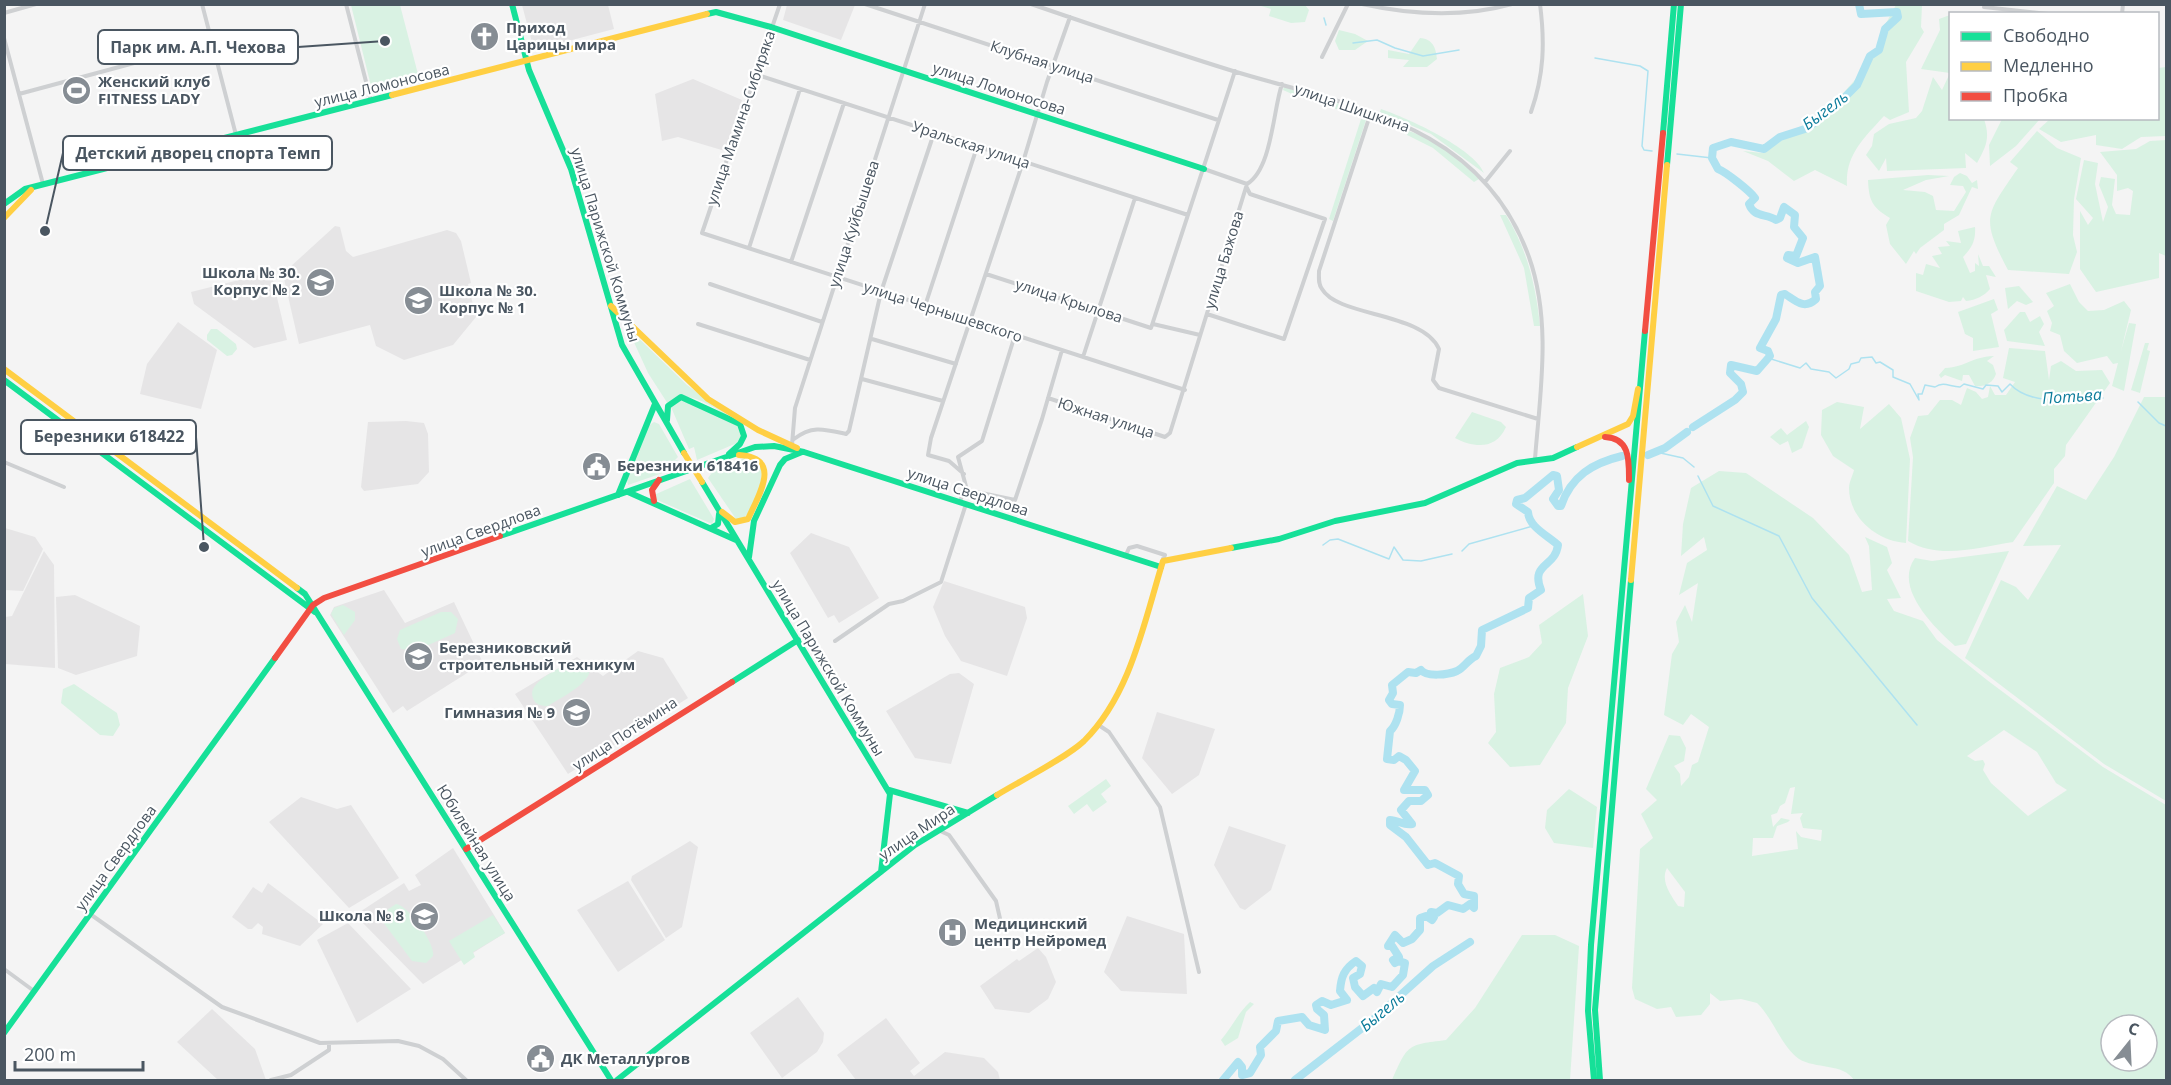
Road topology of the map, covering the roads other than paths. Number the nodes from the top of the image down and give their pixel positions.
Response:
1 (36, 4) edge
2 (202, 4) edge
3 (346, 4) edge
4 (512, 4) edge
5 (780, 4) edge
6 (865, 4) edge
7 (925, 4) edge
8 (1031, 4) edge
9 (1348, 4) edge
10 (1362, 4) edge
11 (1512, 4) edge
12 (1540, 4) edge
13 (1674, 4) edge
14 (1681, 4) edge
15 (1984, 7) dead end
16 (2030, 12) edge
17 (4, 13) edge
18 (1070, 17) junction
19 (920, 22) junction
20 (771, 27) junction
21 (4, 38) edge
22 (212, 42) junction
23 (1322, 57) dead end
24 (527, 62) junction
25 (1053, 66) junction
26 (904, 71) junction
27 (1235, 71) junction
28 (755, 74) junction
29 (1282, 84) junction
30 (801, 89) junction
31 (19, 94) junction
32 (370, 101) junction
33 (844, 103) junction
34 (1371, 112) junction
35 (1531, 112) dead end
36 (1038, 114) junction
37 (889, 118) junction
38 (1218, 120) junction
39 (934, 133) junction
40 (236, 136) junction
41 (977, 147) junction
42 (1510, 151) dead end
43 (1023, 162) junction
44 (1204, 169) junction
45 (1485, 182) junction
46 (43, 184) junction
47 (1247, 184) junction
48 (1135, 198) junction
49 (6, 207) edge
50 (1188, 215) junction
51 (4, 218) edge
52 (702, 233) joint
53 (749, 248) junction
54 (791, 262) junction
55 (986, 274) junction
56 (836, 278) junction
57 (710, 284) dead end
58 (882, 292) junction
59 (608, 302) junction
60 (925, 306) junction
61 (1098, 310) junction
62 (1207, 314) junction
63 (970, 320) junction
64 (822, 322) junction
65 (698, 324) dead end
66 (1152, 326) junction
67 (1015, 335) junction
68 (1200, 335) junction
69 (872, 339) junction
70 (1062, 350) junction
71 (1083, 357) junction
72 (810, 360) junction
73 (956, 364) junction
74 (4, 369) edge
75 (862, 379) junction
76 (4, 380) edge
77 (1640, 381) junction
78 (1185, 390) junction
79 (1048, 398) junction
80 (943, 402) junction
81 (655, 404) junction
82 (1538, 419) junction
83 (669, 427) junction
84 (1165, 437) joint
85 (1598, 438) junction
86 (792, 442) junction
87 (804, 452) junction
88 (731, 456) junction
89 (1535, 459) junction
90 (717, 460) junction
91 (4, 462) edge
92 (964, 474) junction
93 (660, 479) junction
94 (64, 488) dead end
95 (967, 490) junction
96 (628, 492) junction
97 (618, 495) junction
98 (962, 503) junction
99 (658, 504) junction
100 (715, 505) junction
101 (1629, 506) junction
102 (711, 528) junction
103 (736, 540) junction
104 (1126, 555) junction
105 (749, 561) junction
106 (1163, 561) junction
107 (312, 606) junction
108 (798, 640) junction
109 (835, 641) dead end
110 (1100, 726) junction
111 (887, 789) junction
112 (968, 813) junction
113 (950, 823) junction
114 (938, 830) junction
115 (949, 835) junction
116 (466, 849) junction
117 (881, 872) junction
118 (90, 914) junction
119 (1000, 923) dead end
120 (4, 969) edge
121 (1199, 972) dead end
122 (34, 991) junction
123 (4, 1033) edge
124 (328, 1045) junction
125 (271, 1080) edge
126 (466, 1080) edge
127 (611, 1080) edge
128 (617, 1080) edge
129 (1594, 1080) edge
130 (1600, 1080) edge

1 - 17 street
2 - 22 street
3 - 32 street
4 - 24 main road, улица Парижской Коммуны
5 - 20 street, улица Мамина-Сибиряка
6 - 19 street, Клубная улица
7 - 19 street, улица Куйбышева
8 - 18 street, улица Шишкина
9 - 23 street
10 - 11 street
12 - 35 street
13 - 77 main road
14 - 130 main road
15 - 16 street
18 - 25 street
18 - 27 street, улица Шишкина
19 - 25 street, Клубная улица
19 - 26 street, улица Куйбышева
20 - 24 main road, улица Ломоносова
20 - 26 main road, улица Ломоносова
20 - 28 street, улица Мамина-Сибиряка
21 - 31 street
22 - 31 street
22 - 40 street
24 - 32 main road, улица Ломоносова
24 - 59 main road, улица Парижской Коммуны
25 - 36 street
25 - 38 street, Клубная улица
26 - 36 main road, улица Ломоносова
26 - 37 street, улица Куйбышева
27 - 29 street, улица Шишкина
27 - 38 street
28 - 30 street, Уральская улица
28 - 52 street, улица Мамина-Сибиряка
29 - 34 street, улица Шишкина
29 - 47 street, улица Бажова
30 - 33 street, Уральская улица
30 - 53 street
31 - 46 street
32 - 40 main road, улица Ломоносова
33 - 37 street, Уральская улица
33 - 54 street
34 - 45 street, улица Шишкина
34 - 82 street
36 - 43 street
36 - 44 main road, улица Ломоносова
37 - 39 street, Уральская улица
37 - 56 street, улица Куйбышева
38 - 44 street
39 - 41 street, Уральская улица
39 - 58 street
40 - 46 main road, улица Ломоносова
41 - 43 street, Уральская улица
41 - 60 street
42 - 45 street
43 - 48 street, Уральская улица
43 - 55 street
44 - 47 street, улица Ломоносова
44 - 50 street
45 - 82 street, улица Шишкина
46 - 49 main road, улица Ломоносова
47 - 62 street, улица Бажова
47 - 62 street, улица Ломоносова
48 - 50 street, Уральская улица
48 - 61 street
49 - 51 main road, улица Ломоносова
50 - 66 street
52 - 53 street, улица Чернышевского
53 - 54 street, улица Чернышевского
54 - 56 street, улица Чернышевского
55 - 61 street, улица Крылова
55 - 63 street
56 - 58 street, улица Чернышевского
56 - 64 street, улица Куйбышева
57 - 64 street
58 - 60 street, улица Чернышевского
58 - 69 street
59 - 81 main road, улица Парижской Коммуны
59 - 86 main road
60 - 63 street, улица Чернышевского
61 - 66 street, улица Крылова
61 - 71 street
62 - 68 street, улица Бажова
63 - 67 street, улица Чернышевского
63 - 73 street
64 - 72 street, улица Куйбышева
65 - 72 street
66 - 68 street, улица Крылова
67 - 70 street, улица Чернышевского
67 - 92 street
68 - 78 street, улица Бажова
69 - 73 street
69 - 75 street
70 - 71 street, улица Чернышевского
70 - 79 street, Южная улица
71 - 78 street, улица Чернышевского
72 - 86 street, улица Куйбышева
73 - 80 street
74 - 107 main road, Юбилейная улица
75 - 80 street
75 - 86 street
76 - 107 main road, Юбилейная улица
77 - 85 main road
77 - 101 main road
78 - 84 street, улица Бажова
79 - 84 street, Южная улица
79 - 95 street, Южная улица
80 - 92 street
81 - 83 main road, улица Парижской Коммуны
81 - 97 main road
82 - 89 street, улица Шишкина
83 - 90 main road
83 - 100 main road, улица Парижской Коммуны, bridge
85 - 89 main road
85 - 101 main road
86 - 87 main road
87 - 88 main road, улица Свердлова
87 - 98 main road, улица Свердлова
87 - 105 main road
88 - 90 main road, улица Свердлова
88 - 100 main road
89 - 106 main road
90 - 93 main road, улица Свердлова
91 - 94 street
92 - 95 street
93 - 96 main road, улица Свердлова
93 - 99 main road
95 - 98 street
96 - 97 main road, улица Свердлова
96 - 99 main road
97 - 107 main road, улица Свердлова
98 - 104 main road, улица Свердлова
98 - 109 street
99 - 102 main road
100 - 102 main road
100 - 103 main road, улица Парижской Коммуны
101 - 129 main road
102 - 103 main road
103 - 105 main road, улица Парижской Коммуны
104 - 106 main road, улица Свердлова
104 - 106 street
105 - 108 main road, улица Парижской Коммуны
106 - 110 main road, улица Мира
107 - 116 main road, Юбилейная улица
107 - 118 main road, улица Свердлова
108 - 111 main road, улица Парижской Коммуны
108 - 116 main road, улица Потёмина
110 - 112 main road, улица Мира
110 - 121 street
111 - 112 main road
111 - 117 main road, улица Парижской Коммуны
112 - 113 main road, улица Мира
113 - 114 main road, улица Мира
113 - 115 street
114 - 115 street
114 - 117 main road, улица Мира
115 - 119 street
116 - 127 main road, Юбилейная улица
117 - 128 main road, улица Мира
118 - 122 main road, улица Свердлова
118 - 124 street
120 - 122 street
122 - 123 main road, улица Свердлова
124 - 125 street
124 - 126 street

